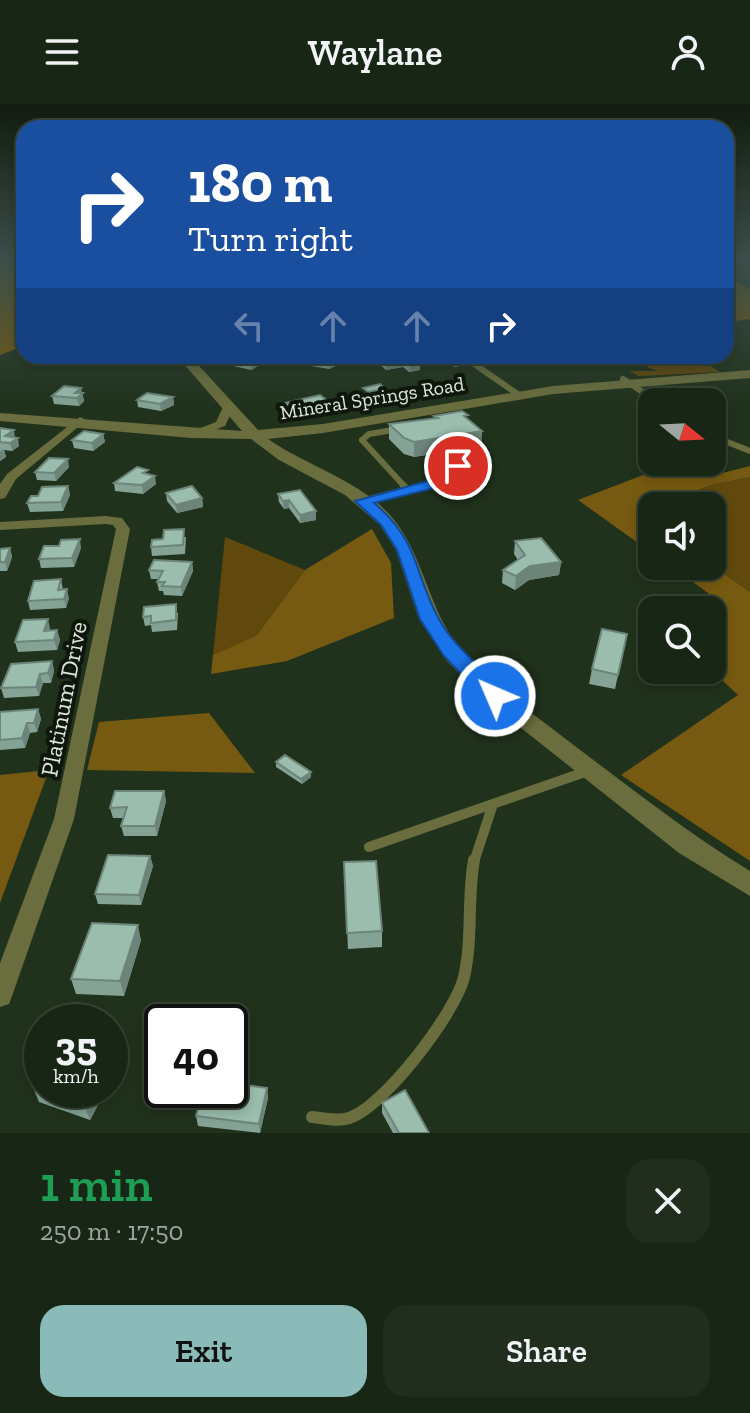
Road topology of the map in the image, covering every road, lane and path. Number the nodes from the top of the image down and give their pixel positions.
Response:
1 (190, 364) edge
2 (474, 364) edge
3 (750, 374) edge
4 (623, 379) junction
5 (638, 389) edge
6 (519, 395) junction
7 (228, 407) junction
8 (0, 417) edge
9 (80, 420) junction
10 (393, 430) edge
11 (194, 434) junction
12 (254, 435) junction
13 (726, 442) edge
14 (750, 451) edge
15 (453, 457) dead end
16 (408, 491) junction
17 (0, 495) edge
18 (363, 501) junction
19 (0, 526) edge
20 (589, 771) junction
21 (493, 804) junction
22 (369, 847) dead end
23 (750, 885) edge
24 (0, 996) edge
25 (312, 1117) dead end

1 - 7 street
2 - 6 lane
3 - 4 street, Mineral Springs Road
4 - 5 lane
4 - 6 street, Mineral Springs Road
6 - 12 street, Mineral Springs Road
7 - 11 street
7 - 12 street
8 - 9 street, Mineral Springs Road
9 - 11 street, Mineral Springs Road
9 - 17 street
10 - 16 lane
11 - 12 street, Mineral Springs Road
12 - 18 street
13 - 14 lane
15 - 16 lane
16 - 18 lane
18 - 20 street
19 - 24 street, Platinum Drive
20 - 21 lane
20 - 23 street
21 - 22 lane
21 - 25 lane

